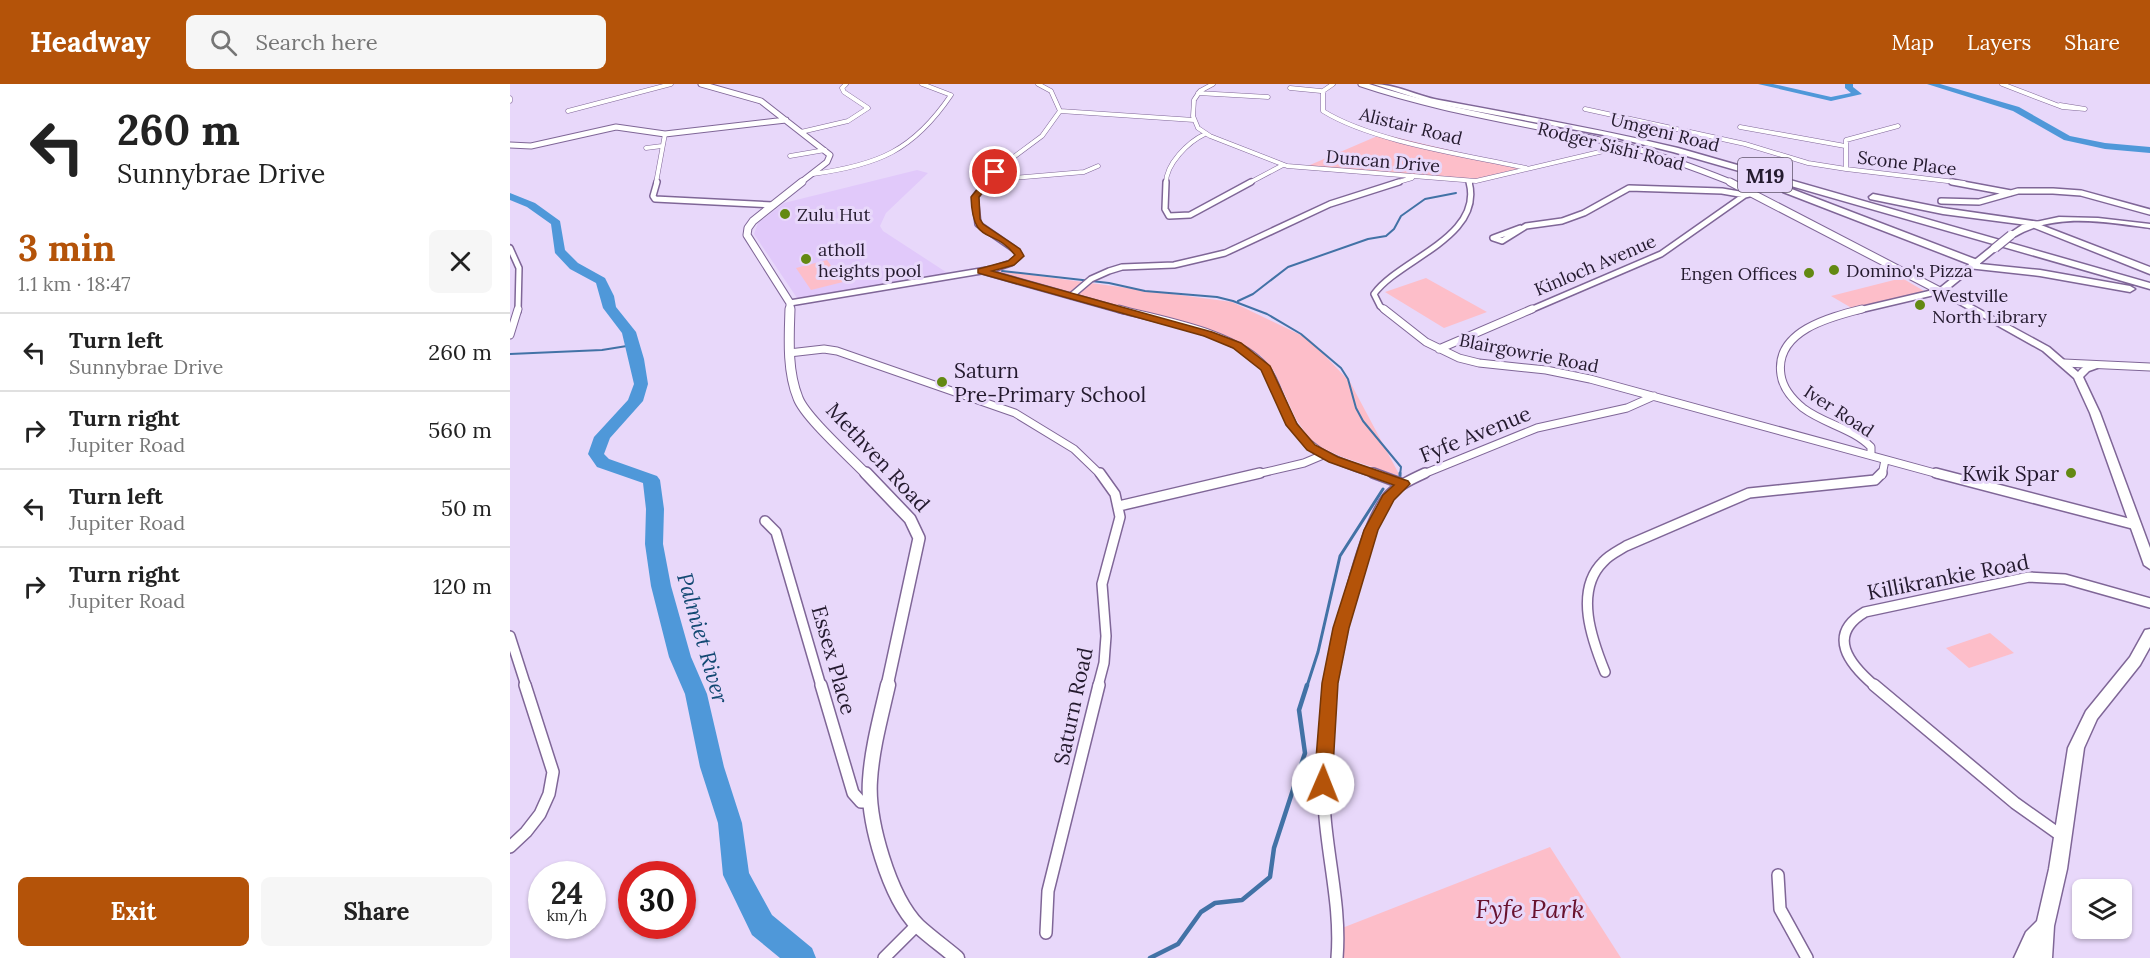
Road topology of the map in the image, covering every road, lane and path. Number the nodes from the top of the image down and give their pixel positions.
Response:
1 (672, 84) edge
2 (701, 84) edge
3 (846, 84) edge
4 (922, 84) edge
5 (1038, 84) edge
6 (1213, 84) edge
7 (1304, 84) edge
8 (1333, 84) edge
9 (1361, 84) edge
10 (1376, 84) edge
11 (1390, 84) edge
12 (2002, 84) edge
13 (1290, 88) dead end
14 (1296, 89) junction
15 (1321, 91) junction
16 (1198, 93) junction
17 (1268, 97) dead end
18 (2060, 105) junction
19 (1585, 109) dead end
20 (568, 111) dead end
21 (1059, 111) junction
22 (783, 118) junction
23 (1194, 120) junction
24 (1898, 126) dead end
25 (1740, 127) dead end
26 (801, 132) junction
27 (665, 134) junction
28 (1205, 134) junction
29 (1805, 135) dead end
30 (1794, 136) junction
31 (510, 145) edge
32 (662, 146) junction
33 (1845, 146) junction
34 (1624, 147) junction
35 (646, 148) dead end
36 (825, 150) junction
37 (1675, 150) junction
38 (790, 156) dead end
39 (1739, 163) junction
40 (1283, 165) junction
41 (1098, 166) dead end
42 (1529, 169) junction
43 (1846, 169) junction
44 (813, 174) junction
45 (1414, 177) junction
46 (988, 180) junction
47 (1469, 181) junction
48 (2011, 193) junction
49 (1749, 194) junction
50 (1941, 201) dead end
51 (773, 205) junction
52 (2150, 212) edge
53 (2032, 225) junction
54 (2150, 226) edge
55 (1520, 228) junction
56 (510, 248) edge
57 (1977, 263) junction
58 (982, 271) junction
59 (2150, 271) edge
60 (2150, 279) edge
61 (2150, 286) edge
62 (1940, 291) junction
63 (2150, 294) edge
64 (1071, 296) junction
65 (790, 303) junction
66 (510, 335) edge
67 (1439, 349) junction
68 (789, 353) junction
69 (2064, 363) junction
70 (2097, 365) junction
71 (2150, 367) edge
72 (2078, 377) junction
73 (1654, 396) junction
74 (1323, 455) junction
75 (1870, 455) junction
76 (1885, 460) junction
77 (1403, 484) junction
78 (1119, 506) junction
79 (765, 521) dead end
80 (2142, 533) edge
81 (2150, 565) edge
82 (2150, 603) edge
83 (2150, 634) edge
84 (510, 636) edge
85 (2146, 652) edge
86 (1605, 672) dead end
87 (871, 802) junction
88 (2063, 838) junction
89 (510, 847) edge
90 (1778, 875) dead end
91 (917, 925) junction
92 (2045, 926) junction
93 (1046, 933) dead end
94 (884, 958) edge
95 (957, 958) edge
96 (1337, 958) edge
97 (1807, 958) edge
98 (2023, 958) edge
99 (2043, 958) edge

1 - 20 street
2 - 22 street
3 - 26 street
4 - 44 street
5 - 21 street
6 - 16 street
7 - 14 street
8 - 15 street
9 - 34 street, Rodger Sishi Road
10 - 37 highway, Umgeni Road / M19
11 - 39 highway, Umgeni Road / M19
12 - 18 street
13 - 14 street
14 - 15 street
15 - 42 street, Alistair Road
16 - 17 street
16 - 23 street
18 - 18 street
19 - 43 street
21 - 23 street
21 - 46 street
22 - 26 street
22 - 27 street
23 - 28 street
24 - 33 street, Scone Place
25 - 30 street
26 - 36 street
27 - 31 street
27 - 32 street
28 - 40 street, Duncan Drive
28 - 40 street
29 - 30 street
30 - 33 street
32 - 35 street
32 - 51 street
33 - 43 street, Scone Place
34 - 42 street, Duncan Drive
34 - 49 street, Rodger Sishi Road
36 - 38 street
36 - 44 street
37 - 57 highway
37 - 61 highway, Umgeni Road / M19
39 - 53 highway
39 - 60 highway, Umgeni Road / M19
40 - 45 street, Duncan Drive
41 - 46 street
42 - 47 street, Duncan Drive
43 - 48 street, Scone Place
44 - 51 street
45 - 47 street, Duncan Drive
45 - 64 street
46 - 58 street
47 - 67 street, Blairgowrie Road
48 - 50 street
48 - 52 street
49 - 55 street
49 - 62 street, Rodger Sishi Road
49 - 67 street, Kinloch Avenue
51 - 65 street
53 - 54 main road
53 - 57 main road, bridge
53 - 59 highway
55 - 55 street
56 - 66 street
57 - 62 main road
57 - 63 highway
58 - 64 street
58 - 65 street
62 - 69 main road, Rodger Sishi Road
62 - 75 street, Iver Road
64 - 74 street
65 - 68 street, Methven Road
67 - 73 street, Blairgowrie Road
68 - 78 street
68 - 87 street, Methven Road
69 - 70 street
69 - 72 main road, Rodger Sishi Road
70 - 71 street
70 - 72 main road
72 - 80 main road, Rodger Sishi Road
73 - 75 street, Blairgowrie Road
73 - 77 street, Fyfe Avenue
74 - 77 street
74 - 78 street
75 - 76 street, Blairgowrie Road
76 - 80 street, Iver Road
76 - 86 street
77 - 96 street, Fyfe Avenue
78 - 93 street, Saturn Road
79 - 87 street, Essex Place
80 - 81 main road, Rodger Sishi Road
82 - 88 street, Killikrankie Road
83 - 85 main road
84 - 89 street
85 - 88 main road
87 - 91 street, Methven Road
88 - 92 main road
90 - 97 street
91 - 94 street
91 - 95 street, Methven Road
92 - 98 main road
92 - 99 main road

